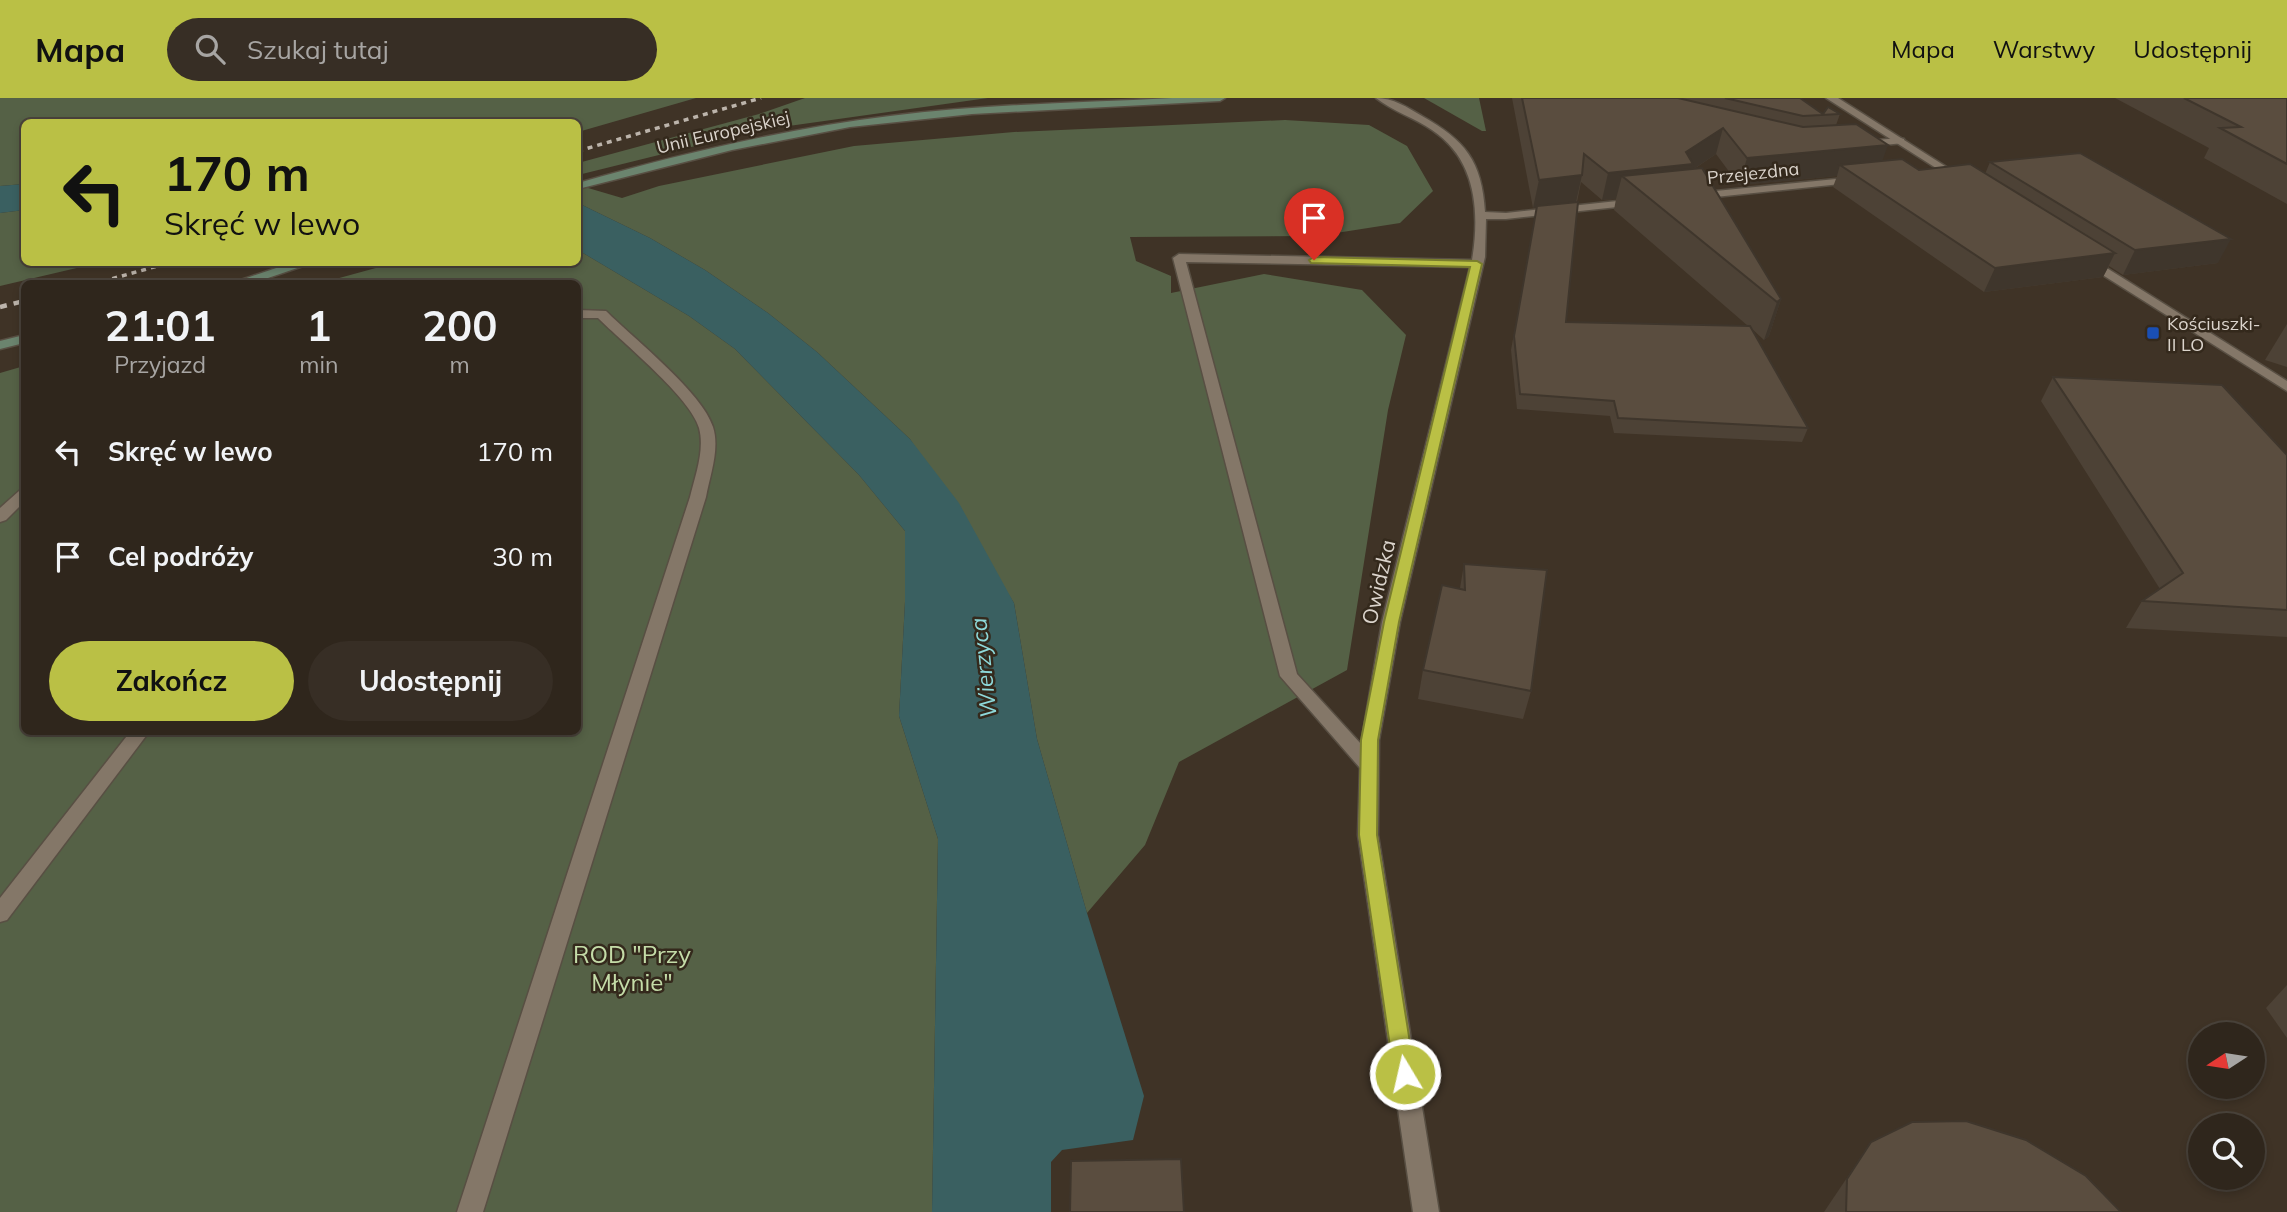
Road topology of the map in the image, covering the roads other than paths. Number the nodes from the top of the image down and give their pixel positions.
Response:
1 (1155, 98) edge
2 (1220, 98) edge
3 (1381, 98) edge
4 (1831, 98) edge
5 (1129, 101) junction
6 (1900, 141) junction
7 (1854, 145) edge
8 (1946, 170) junction
9 (1927, 172) edge
10 (1863, 179) edge
11 (581, 185) edge
12 (1970, 185) edge
13 (1684, 198) edge
14 (1643, 202) edge
15 (1480, 215) junction
16 (2076, 253) edge
17 (1477, 264) junction
18 (295, 266) edge
19 (248, 280) edge
20 (581, 314) edge
21 (21, 340) edge
22 (0, 345) edge
23 (2287, 387) edge
24 (21, 497) edge
25 (0, 517) edge
26 (139, 735) edge
27 (1370, 767) junction
28 (0, 914) edge
29 (470, 1212) edge
30 (1426, 1212) edge

1 - 5 main road, Unii Europejskiej
2 - 5 main road, Unii Europejskiej
3 - 15 street, Owidzka
4 - 6 street
5 - 11 main road, Unii Europejskiej
6 - 7 street
6 - 8 street
8 - 9 street
8 - 12 street
10 - 13 street, Przejezdna
14 - 15 street
15 - 17 street, Owidzka
16 - 23 street
17 - 27 street, Owidzka
17 - 27 street
18 - 19 main road
20 - 29 street
21 - 22 main road
24 - 25 street
26 - 28 street
27 - 30 street, Owidzka

